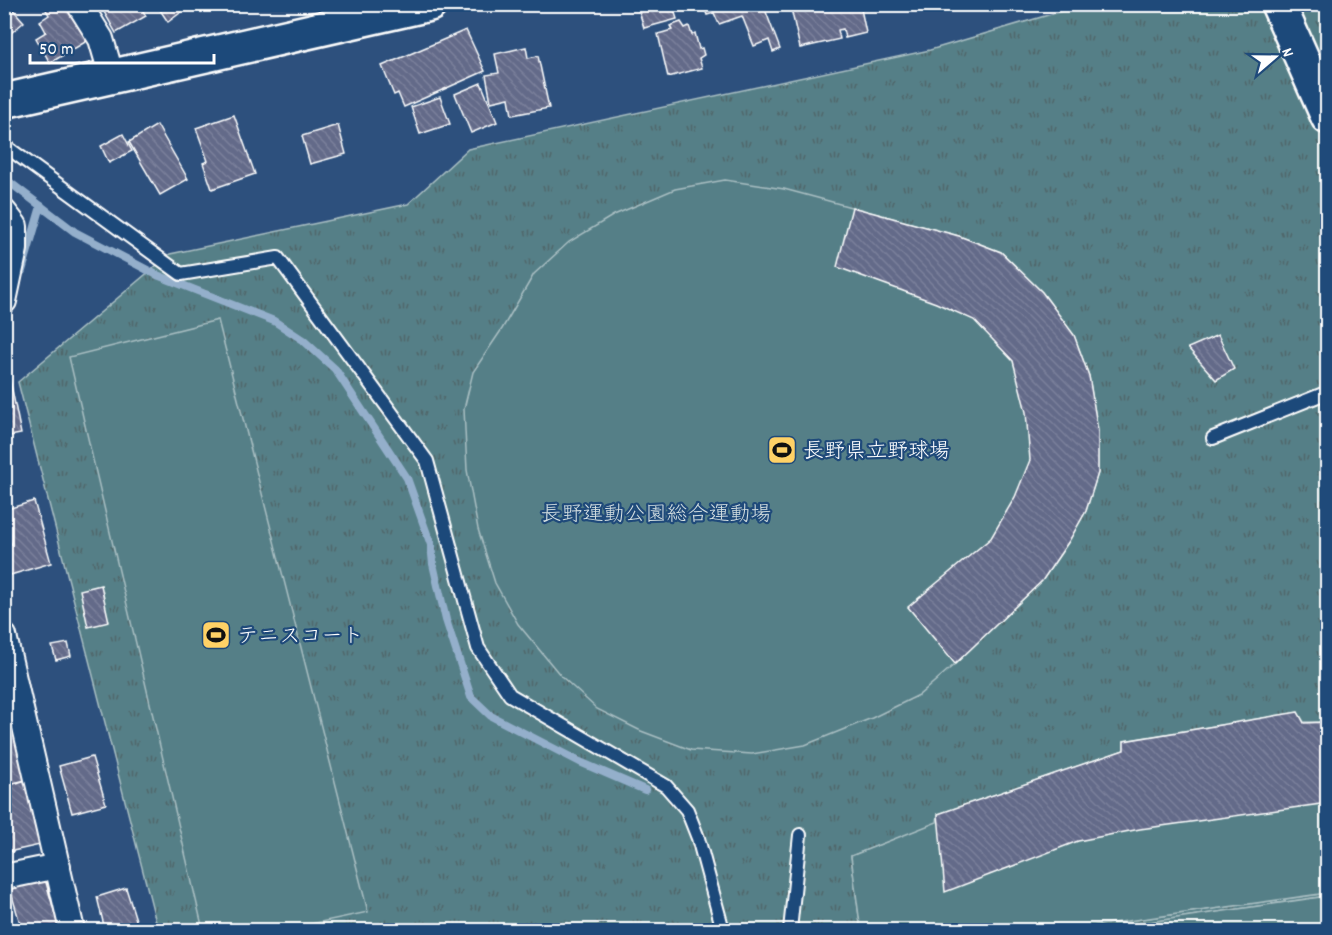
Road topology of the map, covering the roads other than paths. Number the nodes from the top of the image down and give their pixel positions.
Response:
1 (79, 4) edge
2 (430, 4) edge
3 (1278, 4) edge
4 (112, 77) junction
5 (4, 101) edge
6 (1328, 117) edge
7 (4, 145) edge
8 (4, 212) edge
9 (4, 301) edge
10 (1328, 392) edge
11 (1213, 438) dead end
12 (4, 636) edge
13 (800, 835) dead end
14 (58, 866) junction
15 (4, 877) edge
16 (72, 930) edge
17 (723, 930) edge
18 (790, 930) edge

1 - 4 street
2 - 4 street
3 - 6 street
4 - 5 street
7 - 17 lane
8 - 9 street
10 - 11 lane
12 - 14 street
13 - 18 lane
14 - 15 street
14 - 16 street

